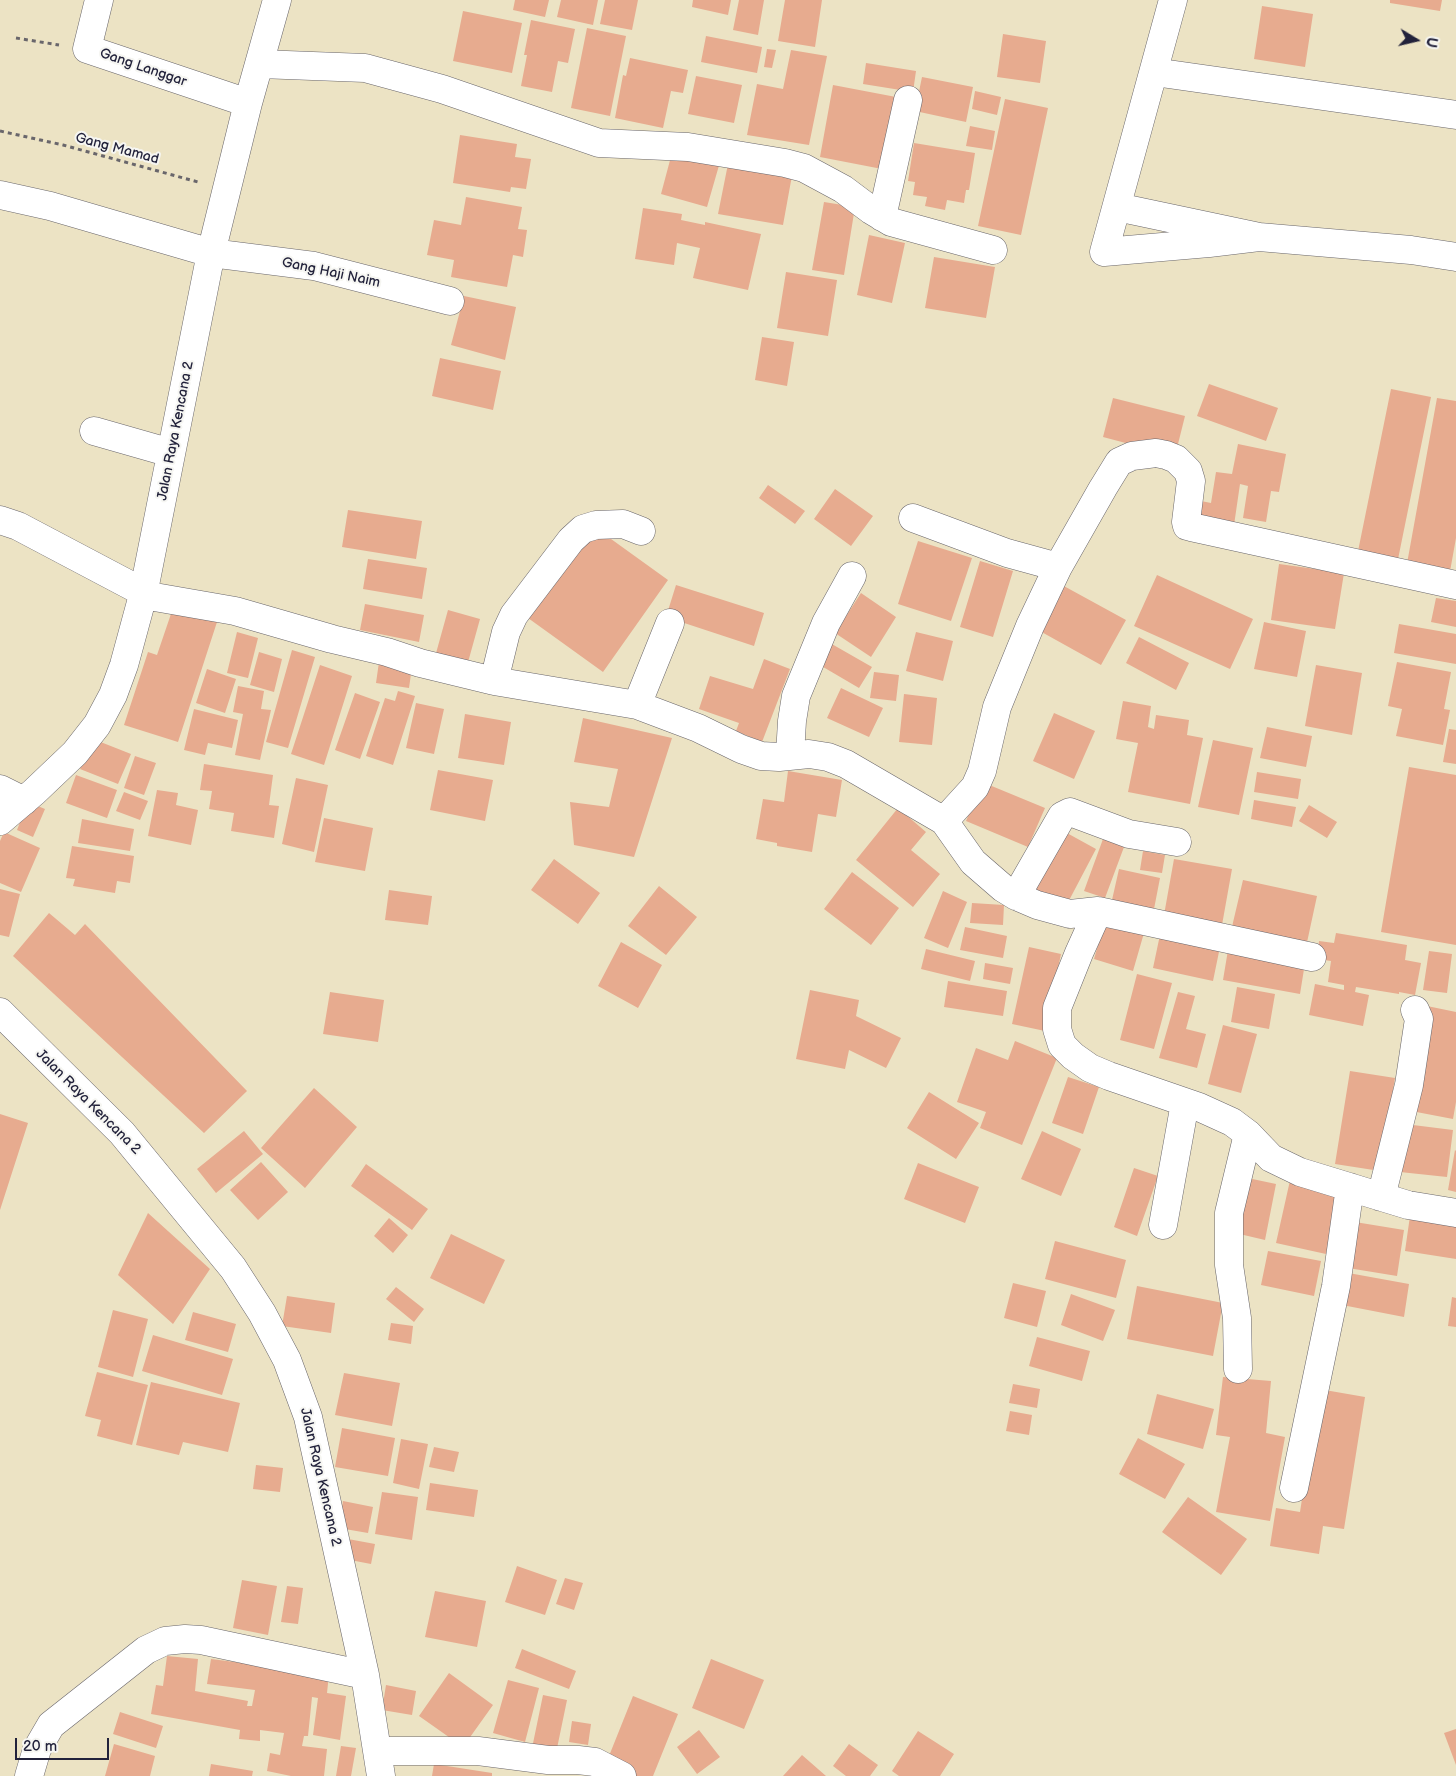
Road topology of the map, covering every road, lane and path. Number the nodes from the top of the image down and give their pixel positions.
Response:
1 (99, 0) edge
2 (277, 0) edge
3 (1173, 0) edge
4 (16, 38) dead end
5 (87, 49) junction
6 (260, 64) junction
7 (1154, 72) junction
8 (908, 100) dead end
9 (248, 103) junction
10 (1456, 116) edge
11 (0, 131) edge
12 (228, 190) junction
13 (0, 195) edge
14 (1117, 207) junction
15 (882, 217) junction
16 (1259, 237) junction
17 (993, 250) dead end
18 (211, 253) junction
19 (1456, 257) edge
20 (450, 301) dead end
21 (94, 430) dead end
22 (171, 453) junction
23 (913, 518) dead end
24 (0, 520) edge
25 (641, 531) dead end
26 (1058, 567) junction
27 (852, 576) dead end
28 (1456, 585) edge
29 (143, 593) junction
30 (670, 623) dead end
31 (494, 681) junction
32 (637, 704) junction
33 (790, 755) junction
34 (12, 795) edge
35 (0, 821) edge
36 (944, 821) junction
37 (1177, 842) dead end
38 (1016, 896) junction
39 (1098, 911) junction
40 (1312, 957) dead end
41 (1415, 1010) dead end
42 (0, 1012) edge
43 (13, 1034) edge
44 (1185, 1102) junction
45 (1248, 1134) junction
46 (1350, 1187) junction
47 (1381, 1197) junction
48 (1456, 1213) edge
49 (1163, 1225) dead end
50 (1238, 1368) dead end
51 (1294, 1488) dead end
52 (365, 1675) junction
53 (380, 1764) edge
54 (29, 1776) edge
55 (622, 1776) edge

1 - 5 street, Gang Langgar
2 - 6 street, Jalan Raya Kencana 2
3 - 7 street
4 - 5 path
5 - 9 street, Gang Langgar
6 - 9 street, Jalan Raya Kencana 2
6 - 15 street
7 - 10 street
7 - 14 street
8 - 15 street
9 - 12 street, Jalan Raya Kencana 2
11 - 12 path, Gang Mamad
12 - 18 street, Jalan Raya Kencana 2
13 - 18 street, Gang Haji Naim
14 - 16 street
14 - 16 street
15 - 17 street
16 - 19 street
18 - 20 street, Gang Haji Naim
18 - 22 street, Jalan Raya Kencana 2
21 - 22 street
22 - 29 street, Jalan Raya Kencana 2
23 - 26 street
24 - 29 street
25 - 31 street
26 - 28 street
26 - 36 street
27 - 33 street
29 - 31 street
29 - 34 street, Jalan Raya Kencana 2
30 - 32 street
31 - 32 street
32 - 33 street
33 - 36 street
34 - 35 street, Jalan Raya Kencana 2
36 - 38 street
37 - 38 street
38 - 39 street
39 - 40 street
39 - 44 street
41 - 47 street
42 - 43 street, Jalan Raya Kencana 2
43 - 52 street, Jalan Raya Kencana 2
44 - 45 street
44 - 49 street
45 - 46 street
45 - 50 street
46 - 47 street
46 - 51 street
47 - 48 street
52 - 53 street, Jalan Raya Kencana 2
52 - 54 street
53 - 55 street

